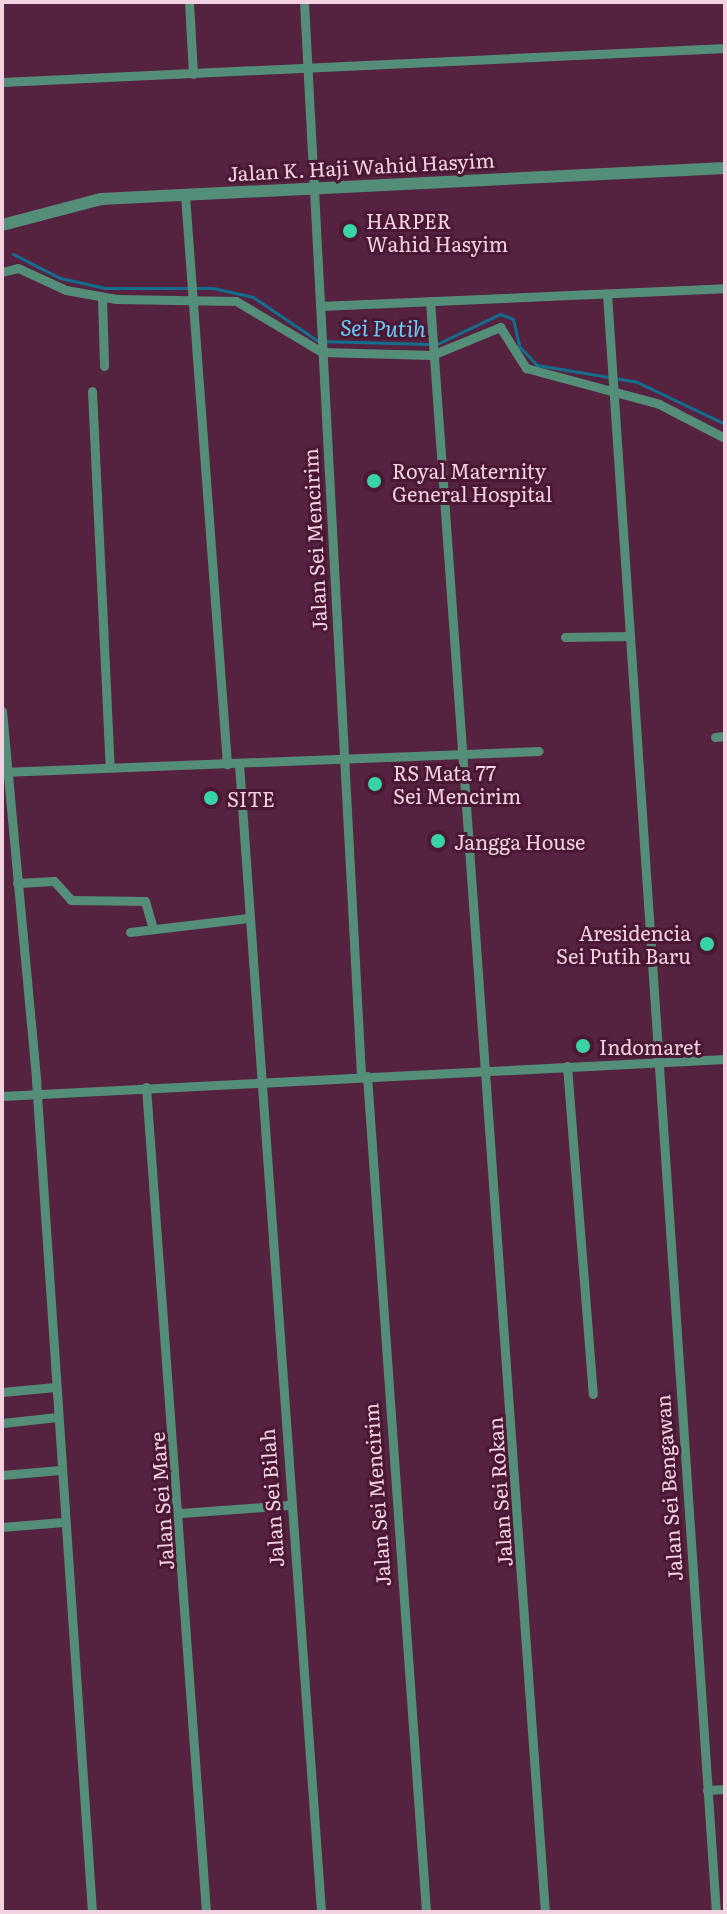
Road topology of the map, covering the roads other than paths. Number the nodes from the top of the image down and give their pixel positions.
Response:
1 (189, 2) edge
2 (304, 2) edge
3 (725, 48) edge
4 (307, 68) junction
5 (193, 74) junction
6 (2, 82) edge
7 (725, 168) edge
8 (314, 189) junction
9 (185, 195) junction
10 (2, 225) edge
11 (2, 272) edge
12 (725, 288) edge
13 (607, 294) junction
14 (102, 297) junction
15 (196, 298) junction
16 (430, 301) junction
17 (320, 306) junction
18 (322, 351) junction
19 (432, 352) junction
20 (104, 366) dead end
21 (92, 391) dead end
22 (614, 396) junction
23 (725, 438) edge
24 (630, 636) junction
25 (565, 637) dead end
26 (2, 711) edge
27 (539, 751) dead end
28 (460, 754) junction
29 (344, 758) junction
30 (227, 764) junction
31 (239, 764) junction
32 (110, 768) junction
33 (5, 772) edge
34 (17, 883) junction
35 (248, 918) junction
36 (152, 926) junction
37 (130, 932) dead end
38 (725, 1059) edge
39 (655, 1062) junction
40 (567, 1066) junction
41 (489, 1070) junction
42 (364, 1076) junction
43 (259, 1081) junction
44 (146, 1087) junction
45 (36, 1093) junction
46 (2, 1096) edge
47 (55, 1387) junction
48 (2, 1392) edge
49 (593, 1394) dead end
50 (58, 1417) junction
51 (2, 1423) edge
52 (60, 1470) junction
53 (2, 1475) edge
54 (289, 1505) junction
55 (181, 1513) junction
56 (63, 1522) junction
57 (2, 1527) edge
58 (725, 1789) edge
59 (707, 1790) junction
60 (92, 1912) edge
61 (206, 1912) edge
62 (321, 1912) edge
63 (426, 1912) edge
64 (545, 1912) edge
65 (716, 1912) edge

1 - 5 street
2 - 4 street, Jalan Sei Mencirim
3 - 4 street
4 - 5 street
4 - 8 street, Jalan Sei Mencirim
5 - 6 street
7 - 8 street, Jalan K. Haji Wahid Hasyim
8 - 9 street, Jalan K. Haji Wahid Hasyim
8 - 17 street, Jalan Sei Mencirim
9 - 10 street, Jalan K. Haji Wahid Hasyim
9 - 15 street
11 - 14 street
12 - 13 street
13 - 16 street
13 - 22 street, Jalan Sei Bengawan
14 - 15 street
14 - 20 street
15 - 18 street
15 - 30 street
16 - 17 street
16 - 19 street, Jalan Sei Rokan
17 - 18 street, Jalan Sei Mencirim
18 - 19 street
18 - 29 street, Jalan Sei Mencirim
19 - 22 street
19 - 28 street, Jalan Sei Rokan
21 - 32 street
22 - 23 street
22 - 24 street, Jalan Sei Bengawan
24 - 25 street
24 - 39 street, Jalan Sei Bengawan
26 - 33 street
27 - 28 street
28 - 29 street
28 - 41 street, Jalan Sei Rokan
29 - 31 street
29 - 42 street, Jalan Sei Mencirim
30 - 31 street
30 - 32 street
31 - 35 street, Jalan Sei Bilah
32 - 33 street
33 - 34 street
34 - 36 street
34 - 45 street
35 - 36 street
35 - 43 street, Jalan Sei Bilah
36 - 37 street
38 - 39 street
39 - 40 street
39 - 59 street, Jalan Sei Bengawan
40 - 41 street
40 - 49 street
41 - 42 street
41 - 64 street, Jalan Sei Rokan
42 - 43 street
42 - 63 street, Jalan Sei Mencirim
43 - 44 street
43 - 54 street, Jalan Sei Bilah
44 - 45 street
44 - 55 street, Jalan Sei Mare
45 - 46 street
45 - 47 street
47 - 48 street
47 - 50 street
50 - 51 street
50 - 52 street
52 - 53 street
52 - 56 street
54 - 55 street
54 - 62 street, Jalan Sei Bilah
55 - 61 street, Jalan Sei Mare
56 - 57 street
56 - 60 street
58 - 59 street
59 - 65 street, Jalan Sei Bengawan

